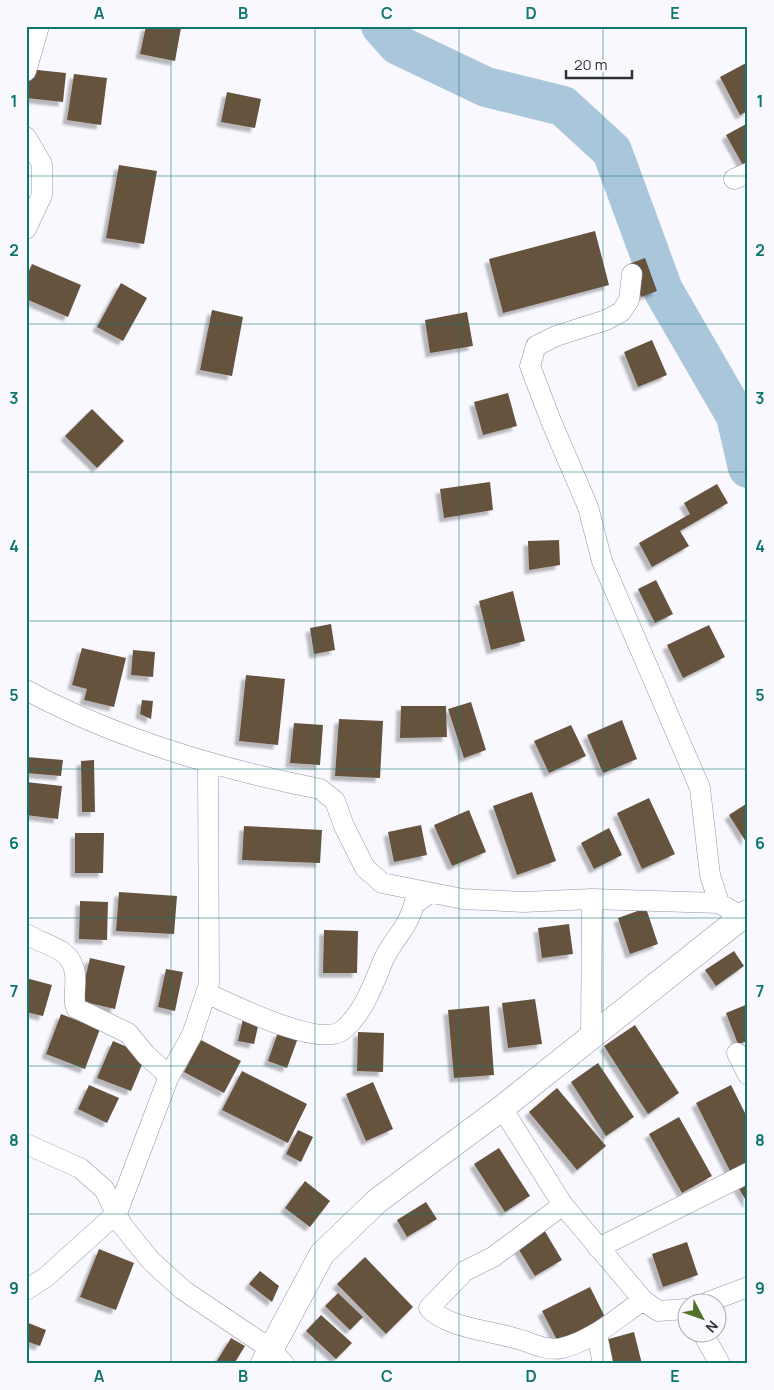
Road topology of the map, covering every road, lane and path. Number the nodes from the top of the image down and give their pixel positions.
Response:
1 (39, 26) edge
2 (26, 71) edge
3 (26, 137) edge
4 (26, 229) edge
5 (632, 274) dead end
6 (26, 690) edge
7 (208, 763) junction
8 (430, 894) junction
9 (592, 899) junction
10 (719, 903) junction
11 (745, 914) edge
12 (26, 934) edge
13 (206, 993) junction
14 (591, 1036) junction
15 (737, 1053) dead end
16 (748, 1075) edge
17 (169, 1076) junction
18 (502, 1108) junction
19 (26, 1144) edge
20 (748, 1173) edge
21 (563, 1205) junction
22 (117, 1213) junction
23 (598, 1248) junction
24 (748, 1287) edge
25 (26, 1290) edge
26 (726, 1295) edge
27 (643, 1300) junction
28 (676, 1310) edge
29 (597, 1335) junction
30 (708, 1342) edge
31 (546, 1356) edge
32 (273, 1359) edge
33 (603, 1364) edge
34 (720, 1364) edge

1 - 2 street
3 - 4 street
5 - 10 street
6 - 7 street
7 - 8 street
7 - 13 street
8 - 9 street
8 - 13 street
9 - 10 street
9 - 14 street
10 - 11 street
11 - 14 street
12 - 17 street
13 - 17 street
14 - 18 street
15 - 16 street
17 - 22 street
18 - 21 street
18 - 32 street
19 - 22 street
20 - 23 street
21 - 23 street
21 - 31 street
22 - 25 street
22 - 32 street
23 - 27 street
24 - 26 street
27 - 28 street
27 - 29 street
29 - 31 street
29 - 33 street
30 - 34 street

